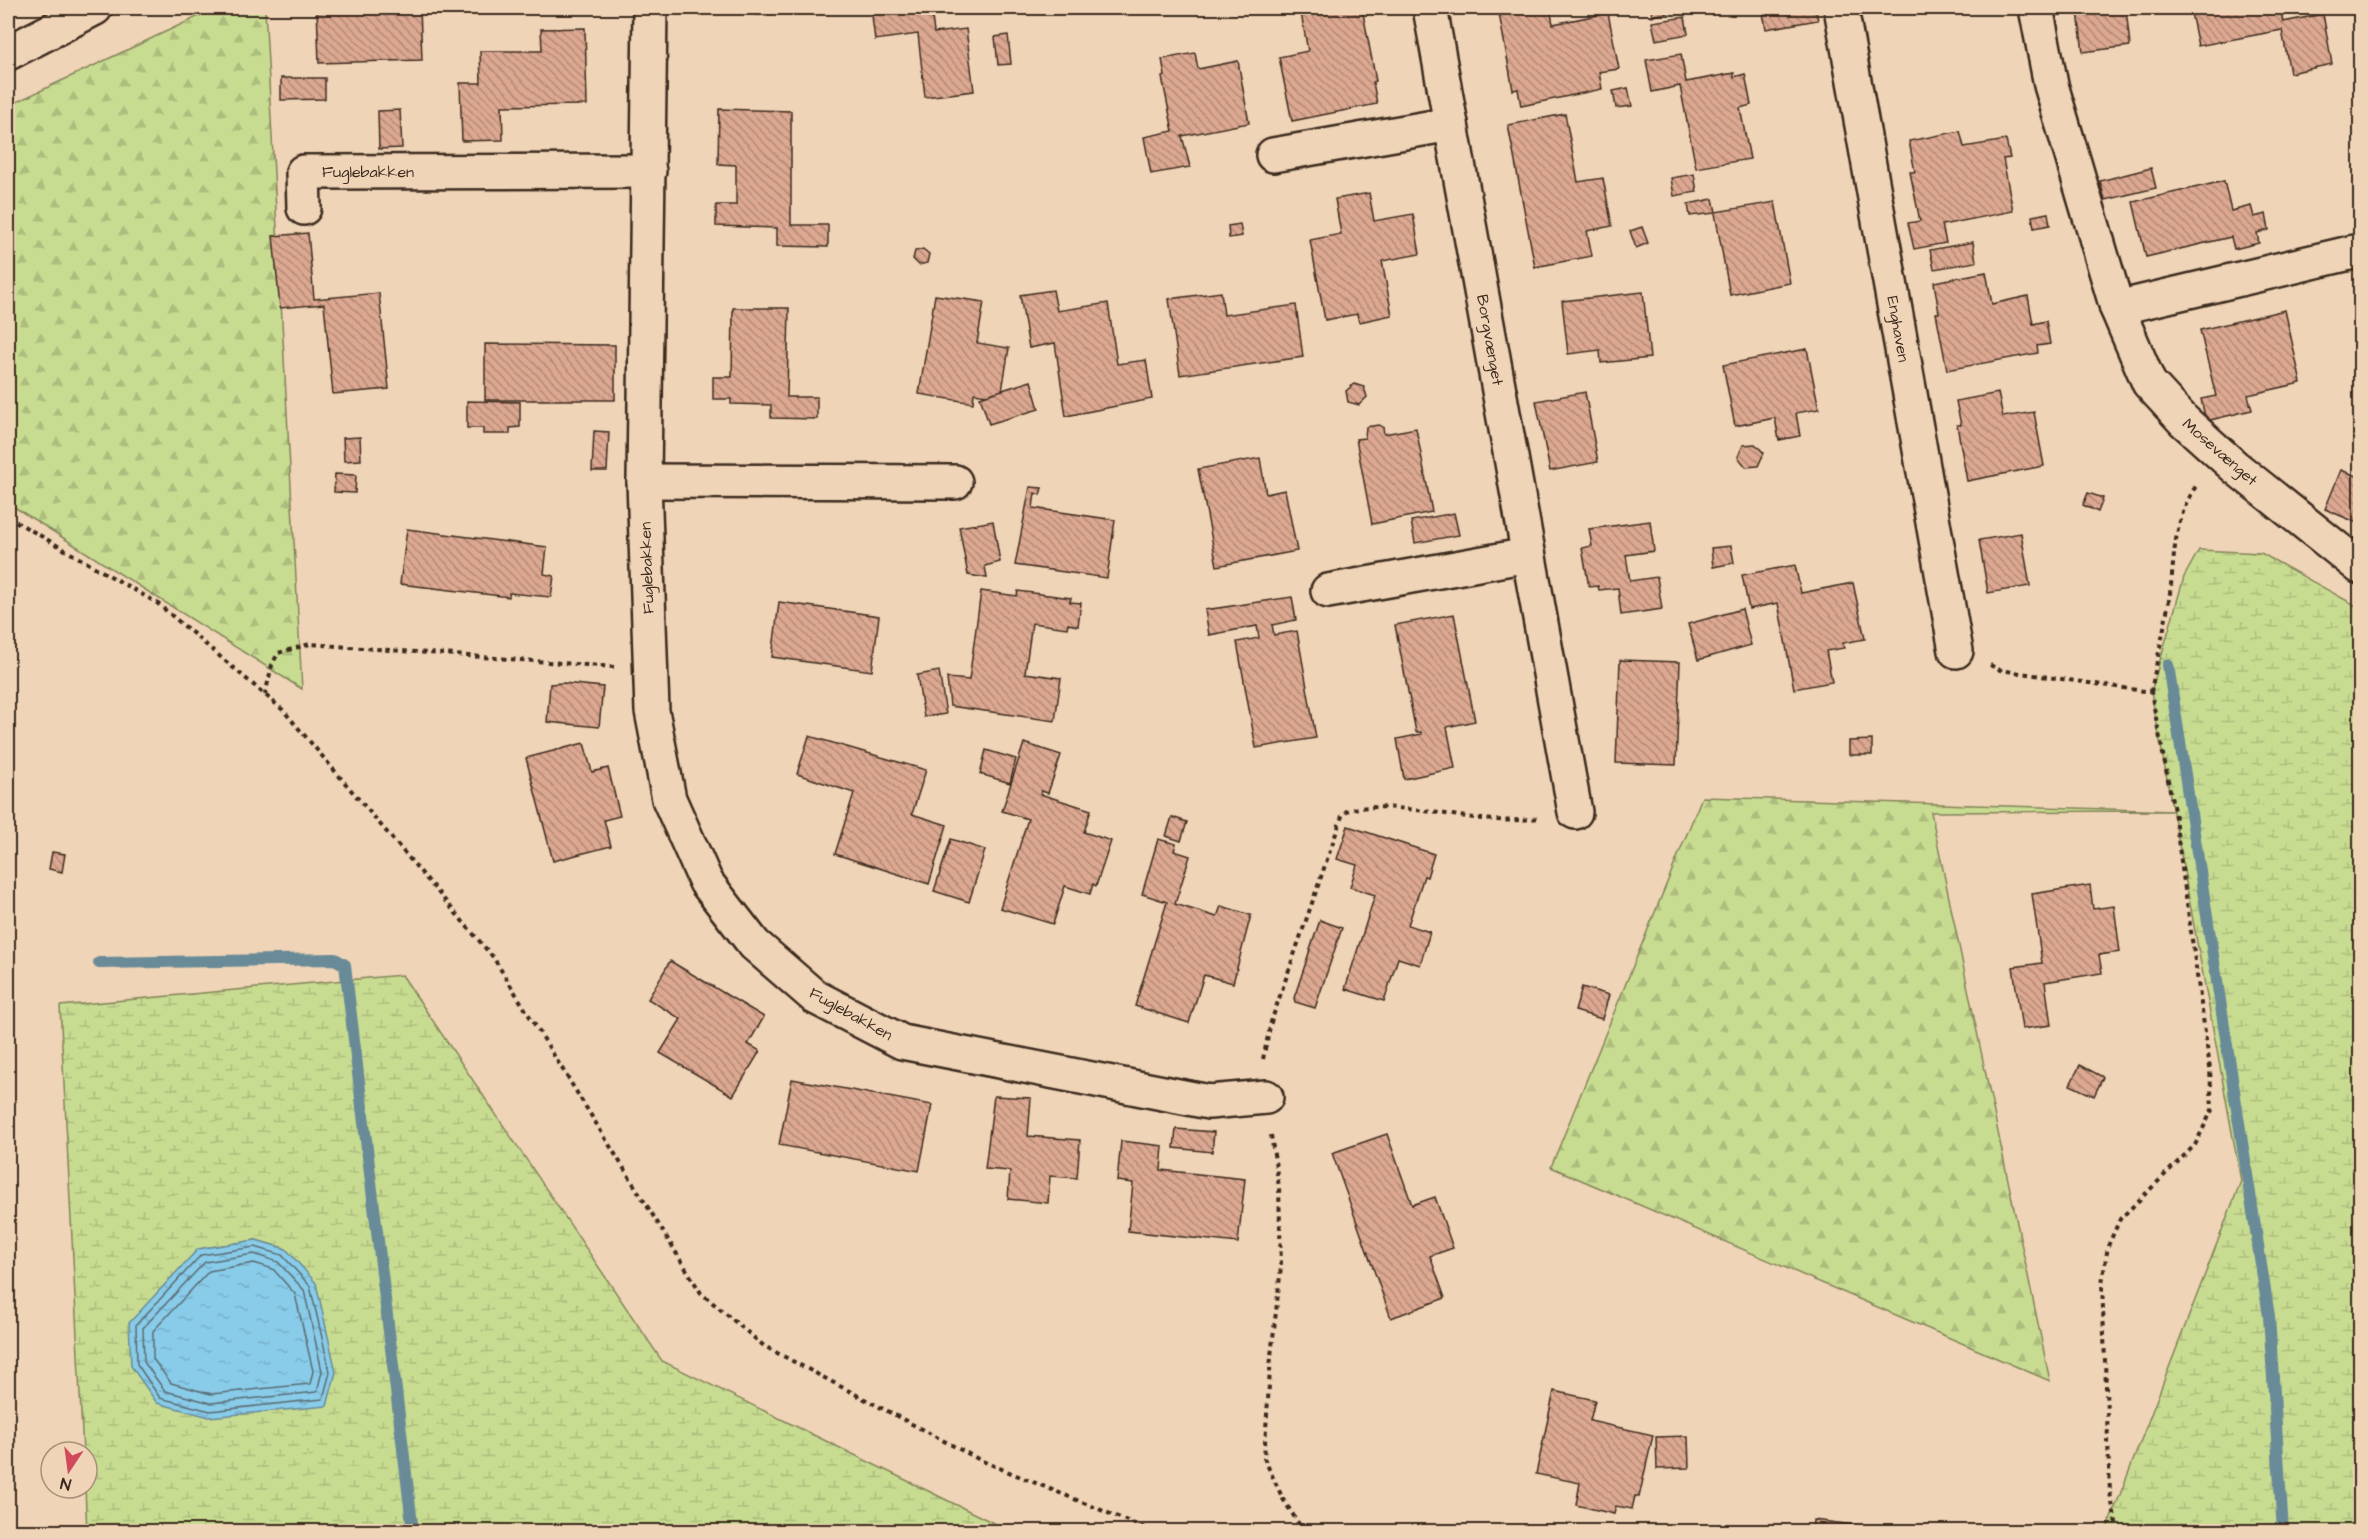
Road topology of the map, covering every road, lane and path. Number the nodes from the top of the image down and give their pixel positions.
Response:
1 (95, 8) edge
2 (650, 8) edge
3 (1430, 8) edge
4 (1841, 8) edge
5 (2036, 8) edge
6 (8, 53) edge
7 (1451, 124) junction
8 (1274, 155) dead end
9 (649, 171) junction
10 (304, 208) dead end
11 (2354, 252) dead end
12 (2117, 308) junction
13 (2235, 467) junction
14 (644, 481) junction
15 (955, 482) dead end
16 (8, 517) edge
17 (1528, 555) junction
18 (2361, 567) edge
19 (1328, 591) dead end
20 (1956, 651) joint
21 (651, 670) junction
22 (2151, 692) junction
23 (265, 695) junction
24 (1575, 812) joint
25 (1266, 1097) junction
26 (1154, 1532) edge
27 (1304, 1532) edge
28 (2118, 1532) edge

1 - 6 street
2 - 9 street, Fuglebakken
3 - 7 street, Borgvænget
4 - 20 street, Enghaven
5 - 12 street, Mosevænget
7 - 8 street
7 - 17 street, Borgvænget
9 - 10 street, Fuglebakken
9 - 14 street, Fuglebakken
11 - 12 street
12 - 13 street, Mosevænget
13 - 18 street, Mosevænget
13 - 22 path
14 - 15 street
14 - 21 street, Fuglebakken
16 - 23 path
17 - 19 street
17 - 24 street, Borgvænget
20 - 22 path
21 - 23 path
21 - 25 street, Fuglebakken
22 - 28 path
23 - 26 path
24 - 25 path
25 - 27 path

